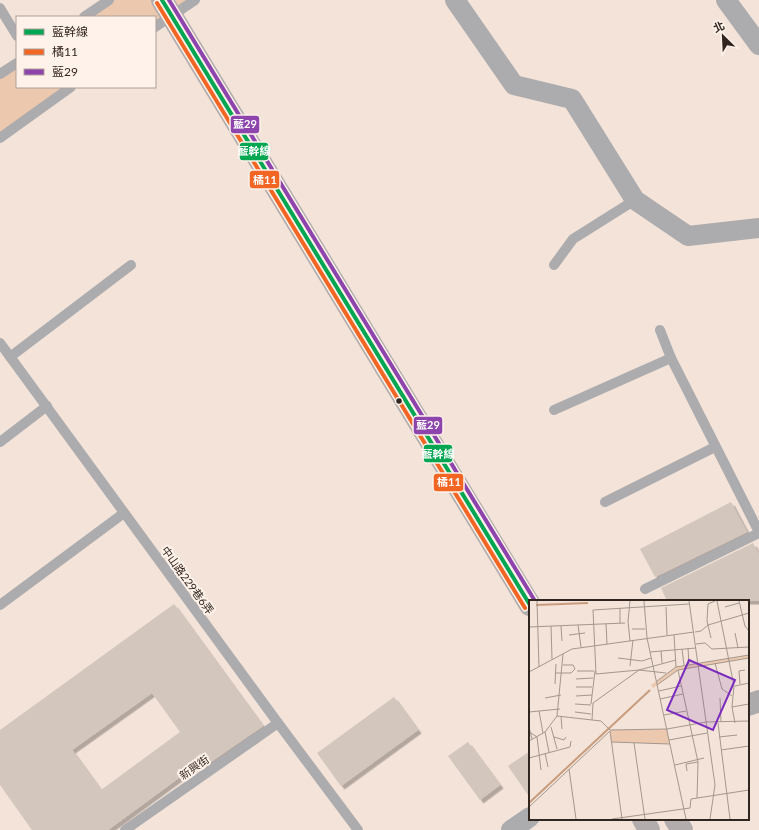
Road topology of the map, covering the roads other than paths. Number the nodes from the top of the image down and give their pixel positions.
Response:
1 (109, 0) edge
2 (195, 0) edge
3 (455, 0) edge
4 (726, 0) edge
5 (0, 8) edge
6 (163, 14) edge
7 (85, 16) edge
8 (16, 34) edge
9 (759, 45) edge
10 (16, 64) edge
11 (0, 74) edge
12 (70, 88) edge
13 (0, 138) edge
14 (635, 200) junction
15 (759, 228) edge
16 (131, 265) dead end
17 (554, 266) dead end
18 (660, 330) dead end
19 (0, 343) edge
20 (10, 357) junction
21 (671, 358) junction
22 (47, 406) junction
23 (554, 410) dead end
24 (0, 442) edge
25 (715, 447) junction
26 (605, 502) dead end
27 (124, 513) junction
28 (759, 532) edge
29 (645, 590) dead end
30 (529, 603) edge
31 (0, 605) edge
32 (759, 701) edge
33 (749, 705) edge
34 (278, 724) junction
35 (529, 818) edge
36 (644, 820) edge
37 (676, 820) edge
38 (125, 830) edge
39 (358, 830) edge
40 (511, 830) edge
41 (649, 830) edge
42 (682, 830) edge

1 - 7 lane
2 - 6 lane
3 - 14 street
4 - 9 street
5 - 8 lane
6 - 30 main road
10 - 11 lane
12 - 13 lane
14 - 15 street
14 - 17 lane
16 - 20 lane
18 - 21 lane
19 - 20 lane, 中山路229巷6弄
20 - 22 lane, 中山路229巷6弄
21 - 23 lane
21 - 25 lane
22 - 24 lane
22 - 27 lane, 中山路229巷6弄
25 - 26 lane
25 - 28 lane
27 - 31 lane
27 - 34 lane, 中山路229巷6弄
28 - 29 lane
32 - 33 street
34 - 38 lane, 新興街
34 - 39 lane, 中山路229巷6弄
35 - 40 street
36 - 41 main road
37 - 42 main road

